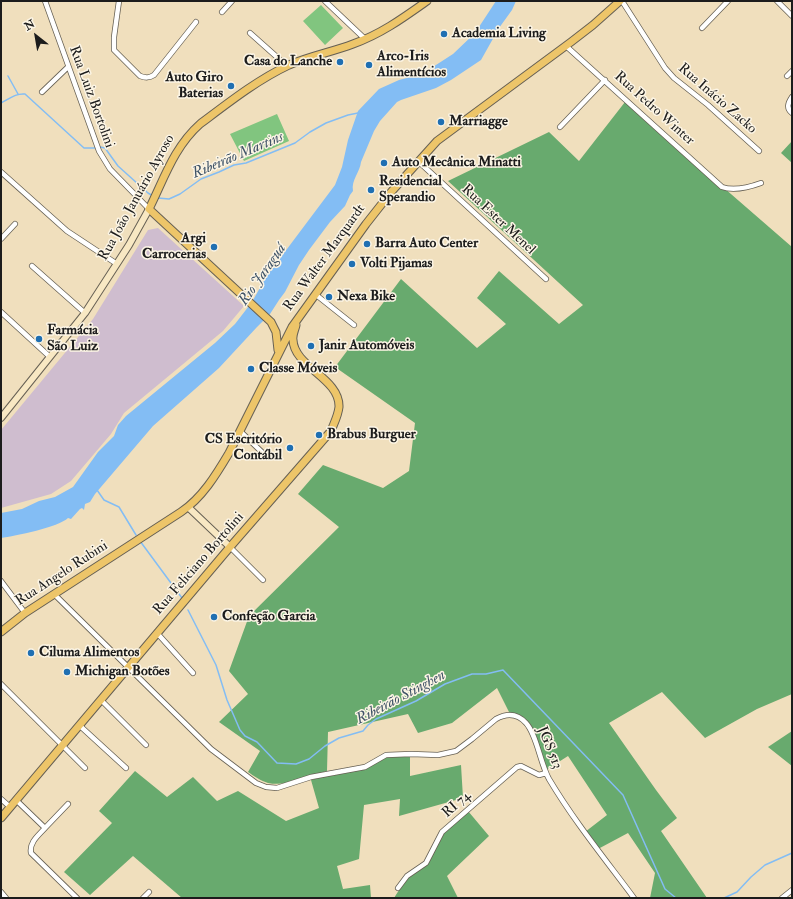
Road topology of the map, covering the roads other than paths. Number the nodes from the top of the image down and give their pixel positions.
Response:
1 (45, 1) edge
2 (120, 1) edge
3 (232, 1) edge
4 (325, 1) edge
5 (427, 1) edge
6 (621, 1) edge
7 (728, 1) edge
8 (777, 1) edge
9 (222, 12) dead end
10 (792, 16) edge
11 (196, 22) dead end
12 (702, 28) dead end
13 (250, 33) dead end
14 (365, 39) junction
15 (566, 46) junction
16 (287, 66) junction
17 (68, 67) junction
18 (792, 71) edge
19 (787, 76) dead end
20 (605, 80) junction
21 (42, 92) dead end
22 (790, 99) edge
23 (792, 113) edge
24 (560, 127) dead end
25 (759, 151) dead end
26 (418, 161) junction
27 (1, 172) edge
28 (761, 184) dead end
29 (149, 209) junction
30 (14, 224) dead end
31 (1, 239) edge
32 (117, 264) junction
33 (32, 266) dead end
34 (546, 278) dead end
35 (315, 294) junction
36 (1, 312) edge
37 (85, 313) junction
38 (300, 316) junction
39 (354, 325) dead end
40 (295, 352) junction
41 (278, 353) junction
42 (50, 357) junction
43 (1, 418) edge
44 (240, 431) junction
45 (267, 457) dead end
46 (188, 507) junction
47 (139, 539) joint
48 (230, 547) junction
49 (263, 580) dead end
50 (1, 581) edge
51 (54, 594) junction
52 (25, 613) junction
53 (1, 632) edge
54 (157, 634) junction
55 (128, 668) junction
56 (193, 673) dead end
57 (1, 684) edge
58 (101, 700) junction
59 (79, 726) junction
60 (146, 745) dead end
61 (62, 746) junction
62 (85, 768) dead end
63 (126, 768) dead end
64 (546, 773) junction
65 (1, 799) edge
66 (16, 800) junction
67 (68, 804) dead end
68 (10, 807) junction
69 (1, 818) edge
70 (45, 828) junction
71 (398, 888) dead end
72 (792, 890) edge
73 (1, 892) edge
74 (149, 892) dead end
75 (6, 898) edge
76 (77, 898) edge
77 (143, 898) edge
78 (634, 898) edge
79 (782, 898) edge

1 - 17 street, Rua Luiz Bortolini
2 - 11 street
3 - 9 street
4 - 14 street
5 - 14 main road, Rua João Januário Ayroso
6 - 15 main road, Rua Walter Marquardt
6 - 25 street, Rua Inácio Zacko
7 - 12 street
8 - 10 street
13 - 16 street
14 - 16 main road, Rua João Januário Ayroso
15 - 20 street, Rua Pedro Winter
15 - 26 main road, Rua Walter Marquardt
16 - 29 main road, Rua João Januário Ayroso
17 - 21 street
17 - 29 street, Rua Luiz Bortolini
18 - 19 street
20 - 24 street
20 - 28 street, Rua Pedro Winter
22 - 23 street
26 - 34 street, Rua Ester Menel
26 - 35 main road, Rua Walter Marquardt
27 - 32 street
29 - 32 main road, Rua João Januário Ayroso
29 - 41 main road
30 - 31 street
32 - 37 main road, Rua João Januário Ayroso
33 - 37 street
35 - 38 main road, Rua Walter Marquardt
35 - 39 street
36 - 42 street
37 - 42 main road, Rua João Januário Ayroso
38 - 40 main road
38 - 41 main road, Rua Walter Marquardt
40 - 41 main road
40 - 48 main road, Rua Feliciano Bortolini
41 - 44 main road, Rua Walter Marquardt
42 - 43 main road, Rua João Januário Ayroso
44 - 45 street
44 - 46 main road, Rua Walter Marquardt
46 - 47 main road, Rua Walter Marquardt
46 - 48 main road
47 - 51 main road, Rua Angelo Rubini
48 - 49 street
48 - 54 main road, Rua Feliciano Bortolini
50 - 52 street
51 - 52 main road, Rua Angelo Rubini
51 - 55 street
52 - 53 main road, Rua Angelo Rubini
54 - 55 main road, Rua Feliciano Bortolini
54 - 56 street
55 - 58 main road, Rua Feliciano Bortolini
55 - 64 street, JGS 513
57 - 61 street
58 - 59 main road, Rua Feliciano Bortolini
58 - 60 street
59 - 61 main road, Rua Feliciano Bortolini
59 - 63 street
61 - 62 street
61 - 66 main road, Rua Feliciano Bortolini
64 - 71 street, RI 74
64 - 78 street, JGS 513
65 - 68 street
66 - 68 main road, Rua Feliciano Bortolini
66 - 70 street
67 - 70 street
68 - 69 main road, Rua Feliciano Bortolini
70 - 76 street
72 - 79 street
73 - 75 street
74 - 77 street

